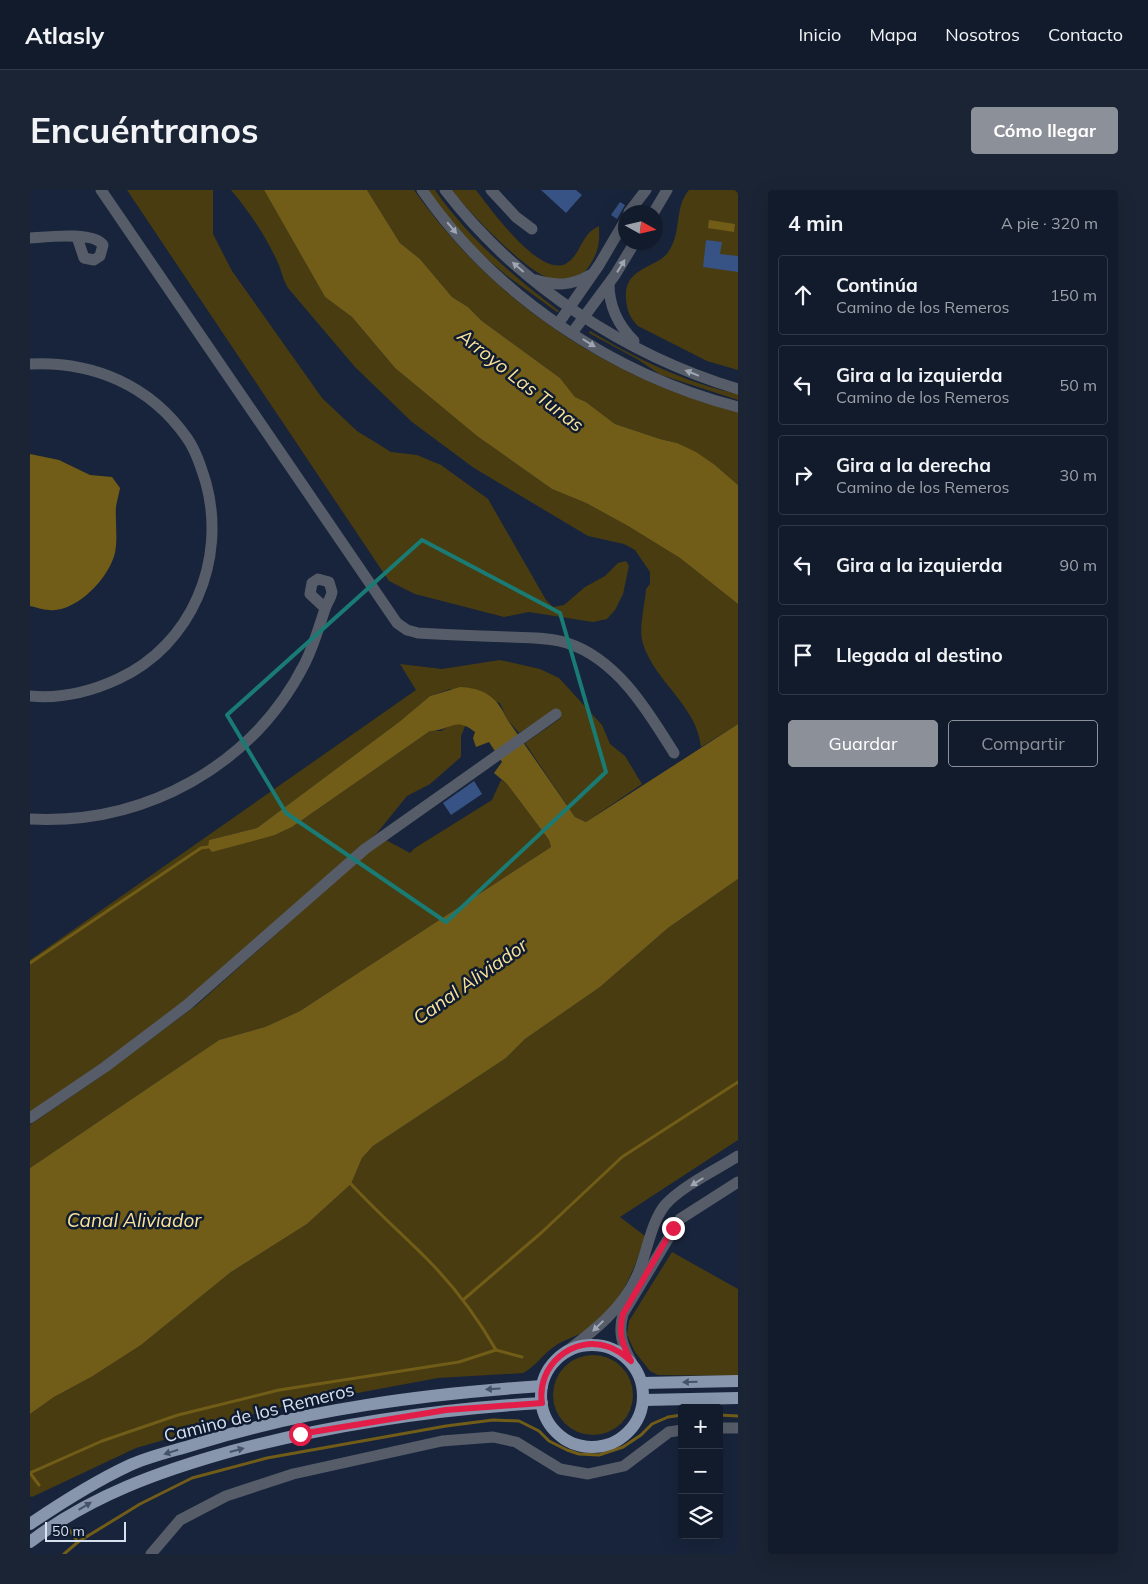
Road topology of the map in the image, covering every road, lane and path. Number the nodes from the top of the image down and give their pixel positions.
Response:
1 (101, 190) edge
2 (422, 190) edge
3 (445, 190) edge
4 (491, 190) edge
5 (646, 190) edge
6 (667, 190) edge
7 (634, 205) edge
8 (658, 205) edge
9 (532, 229) dead end
10 (618, 231) edge
11 (30, 238) edge
12 (77, 238) dead end
13 (630, 250) edge
14 (592, 274) junction
15 (532, 279) junction
16 (609, 284) junction
17 (570, 307) junction
18 (585, 316) junction
19 (558, 324) junction
20 (572, 333) junction
21 (644, 351) junction
22 (30, 364) edge
23 (738, 389) edge
24 (738, 407) edge
25 (325, 608) dead end
26 (30, 696) edge
27 (556, 714) dead end
28 (674, 753) dead end
29 (30, 819) edge
30 (30, 1118) edge
31 (738, 1156) edge
32 (738, 1182) edge
33 (567, 1351) junction
34 (631, 1361) junction
35 (738, 1382) edge
36 (642, 1383) junction
37 (542, 1386) junction
38 (738, 1398) edge
39 (644, 1400) junction
40 (542, 1403) junction
41 (723, 1428) edge
42 (738, 1428) edge
43 (678, 1431) edge
44 (30, 1524) edge
45 (30, 1542) edge
46 (151, 1554) edge

1 - 28 street
2 -> 19 street
15 -> 3 street
4 - 9 street
5 - 7 street
6 - 8 street
10 - 14 street
11 - 12 street
16 -> 13 street
14 - 15 street
14 - 17 street
15 - 17 street
16 - 18 street
16 - 21 street
17 - 18 street
17 - 19 street
18 - 20 street
18 - 21 street
19 - 20 street
20 -> 24 street
23 -> 21 street
22 - 26 street
25 - 29 street
27 - 30 street
31 -> 33 street
32 - 34 street
33 - 34 main road
33 - 37 main road
34 - 36 main road
35 -> 36 main road
36 - 39 main road
37 - 40 main road
37 -> 44 main road, Camino de los Remeros
38 - 39 main road
39 - 40 main road
45 -> 40 main road, Camino de los Remeros
41 - 42 street
43 - 46 street

